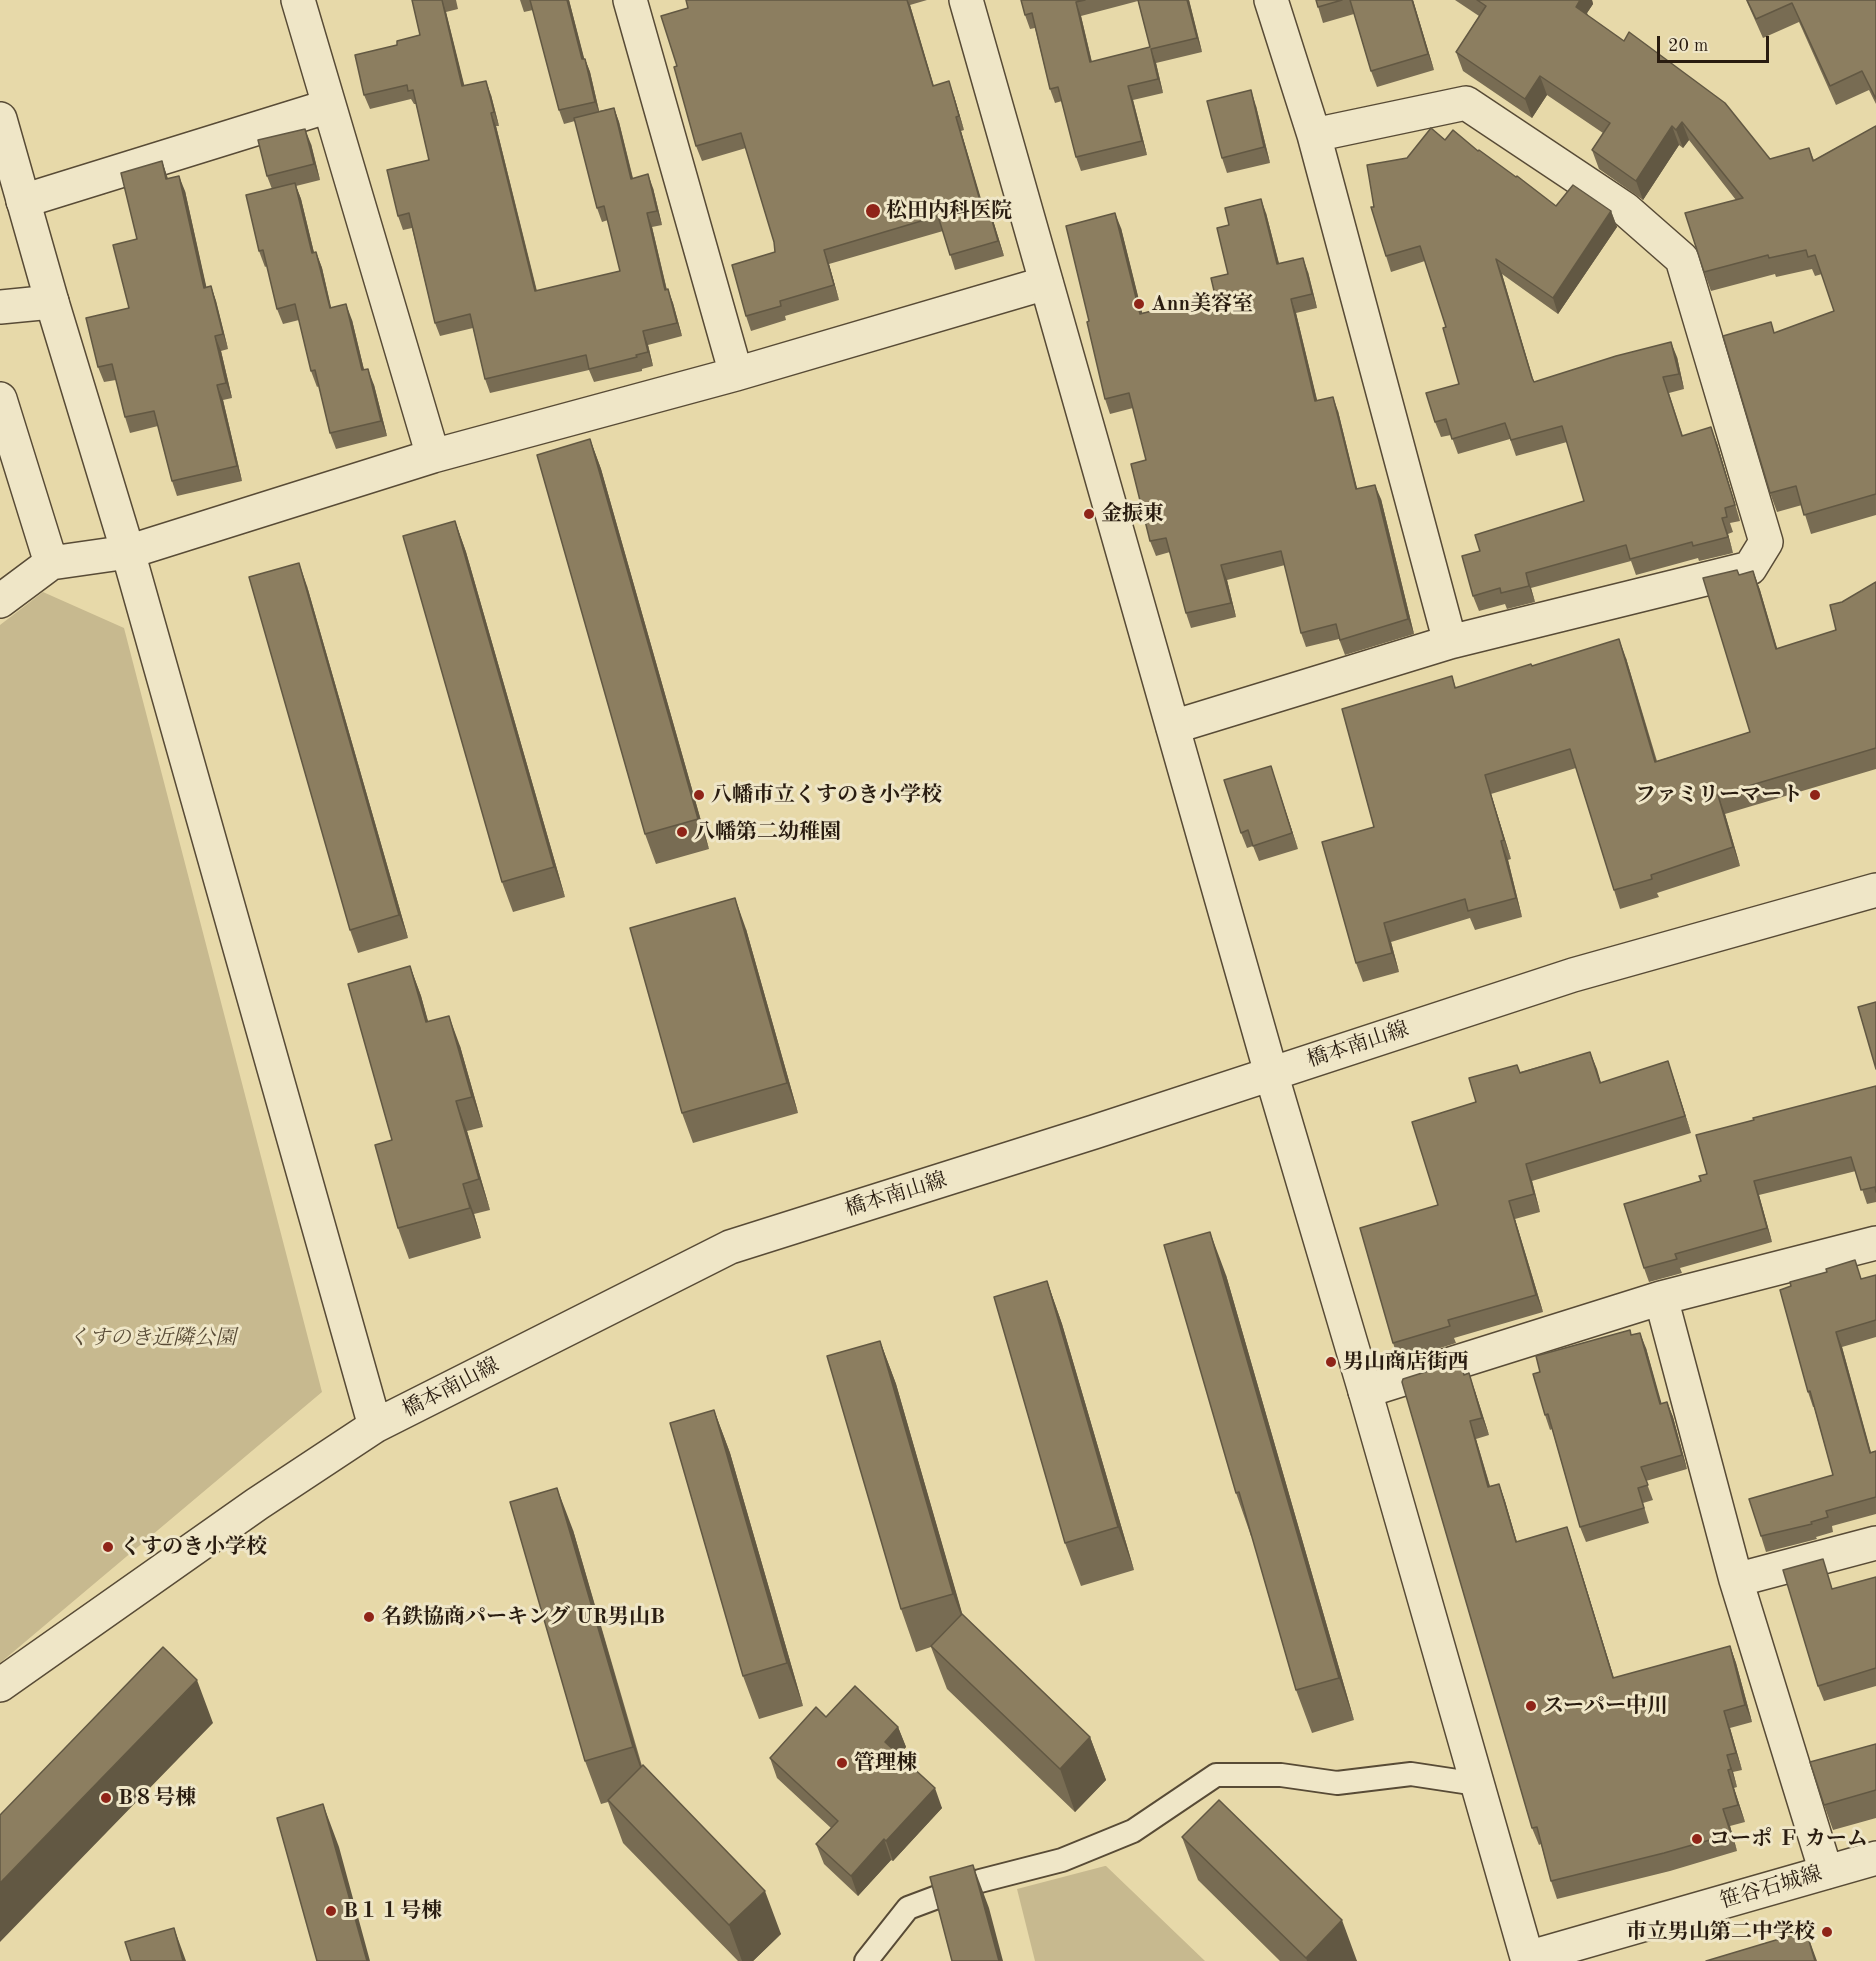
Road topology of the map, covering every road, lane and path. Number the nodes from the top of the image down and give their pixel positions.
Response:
1 (298, 0) edge
2 (630, 0) edge
3 (966, 0) edge
4 (1271, 0) edge
5 (329, 106) junction
6 (0, 119) edge
7 (1314, 135) junction
8 (23, 201) junction
9 (1046, 283) junction
10 (52, 302) junction
11 (0, 307) edge
12 (736, 374) junction
13 (0, 399) edge
14 (433, 456) junction
15 (128, 552) junction
16 (51, 563) junction
17 (0, 601) edge
18 (1450, 642) junction
19 (1173, 727) junction
20 (1876, 890) edge
21 (1271, 1073) junction
22 (1876, 1243) edge
23 (1661, 1298) junction
24 (1365, 1391) junction
25 (375, 1426) junction
26 (1876, 1543) edge
27 (1736, 1580) junction
28 (0, 1685) edge
29 (1477, 1784) junction
30 (1876, 1858) edge
31 (1826, 1872) junction
32 (1527, 1959) edge
33 (866, 1961) edge

1 - 5 street
2 - 12 street
3 - 9 street
4 - 7 street
5 - 8 street
5 - 14 street
6 - 8 street
7 - 18 street
7 - 18 street
8 - 10 street
9 - 12 street
9 - 19 street
10 - 11 street
10 - 15 street
12 - 14 street
13 - 16 street
14 - 15 street
15 - 16 street
15 - 25 street
16 - 17 street
18 - 19 street
19 - 21 street
20 - 21 street, 橋本南山線
21 - 24 street
21 - 25 street, 橋本南山線
22 - 23 street
23 - 24 street
23 - 27 street
24 - 29 street
25 - 28 street, 橋本南山線
26 - 27 street
27 - 31 street
29 - 32 street
29 - 33 lane
30 - 31 street, 笹谷石城線
31 - 32 street, 笹谷石城線

